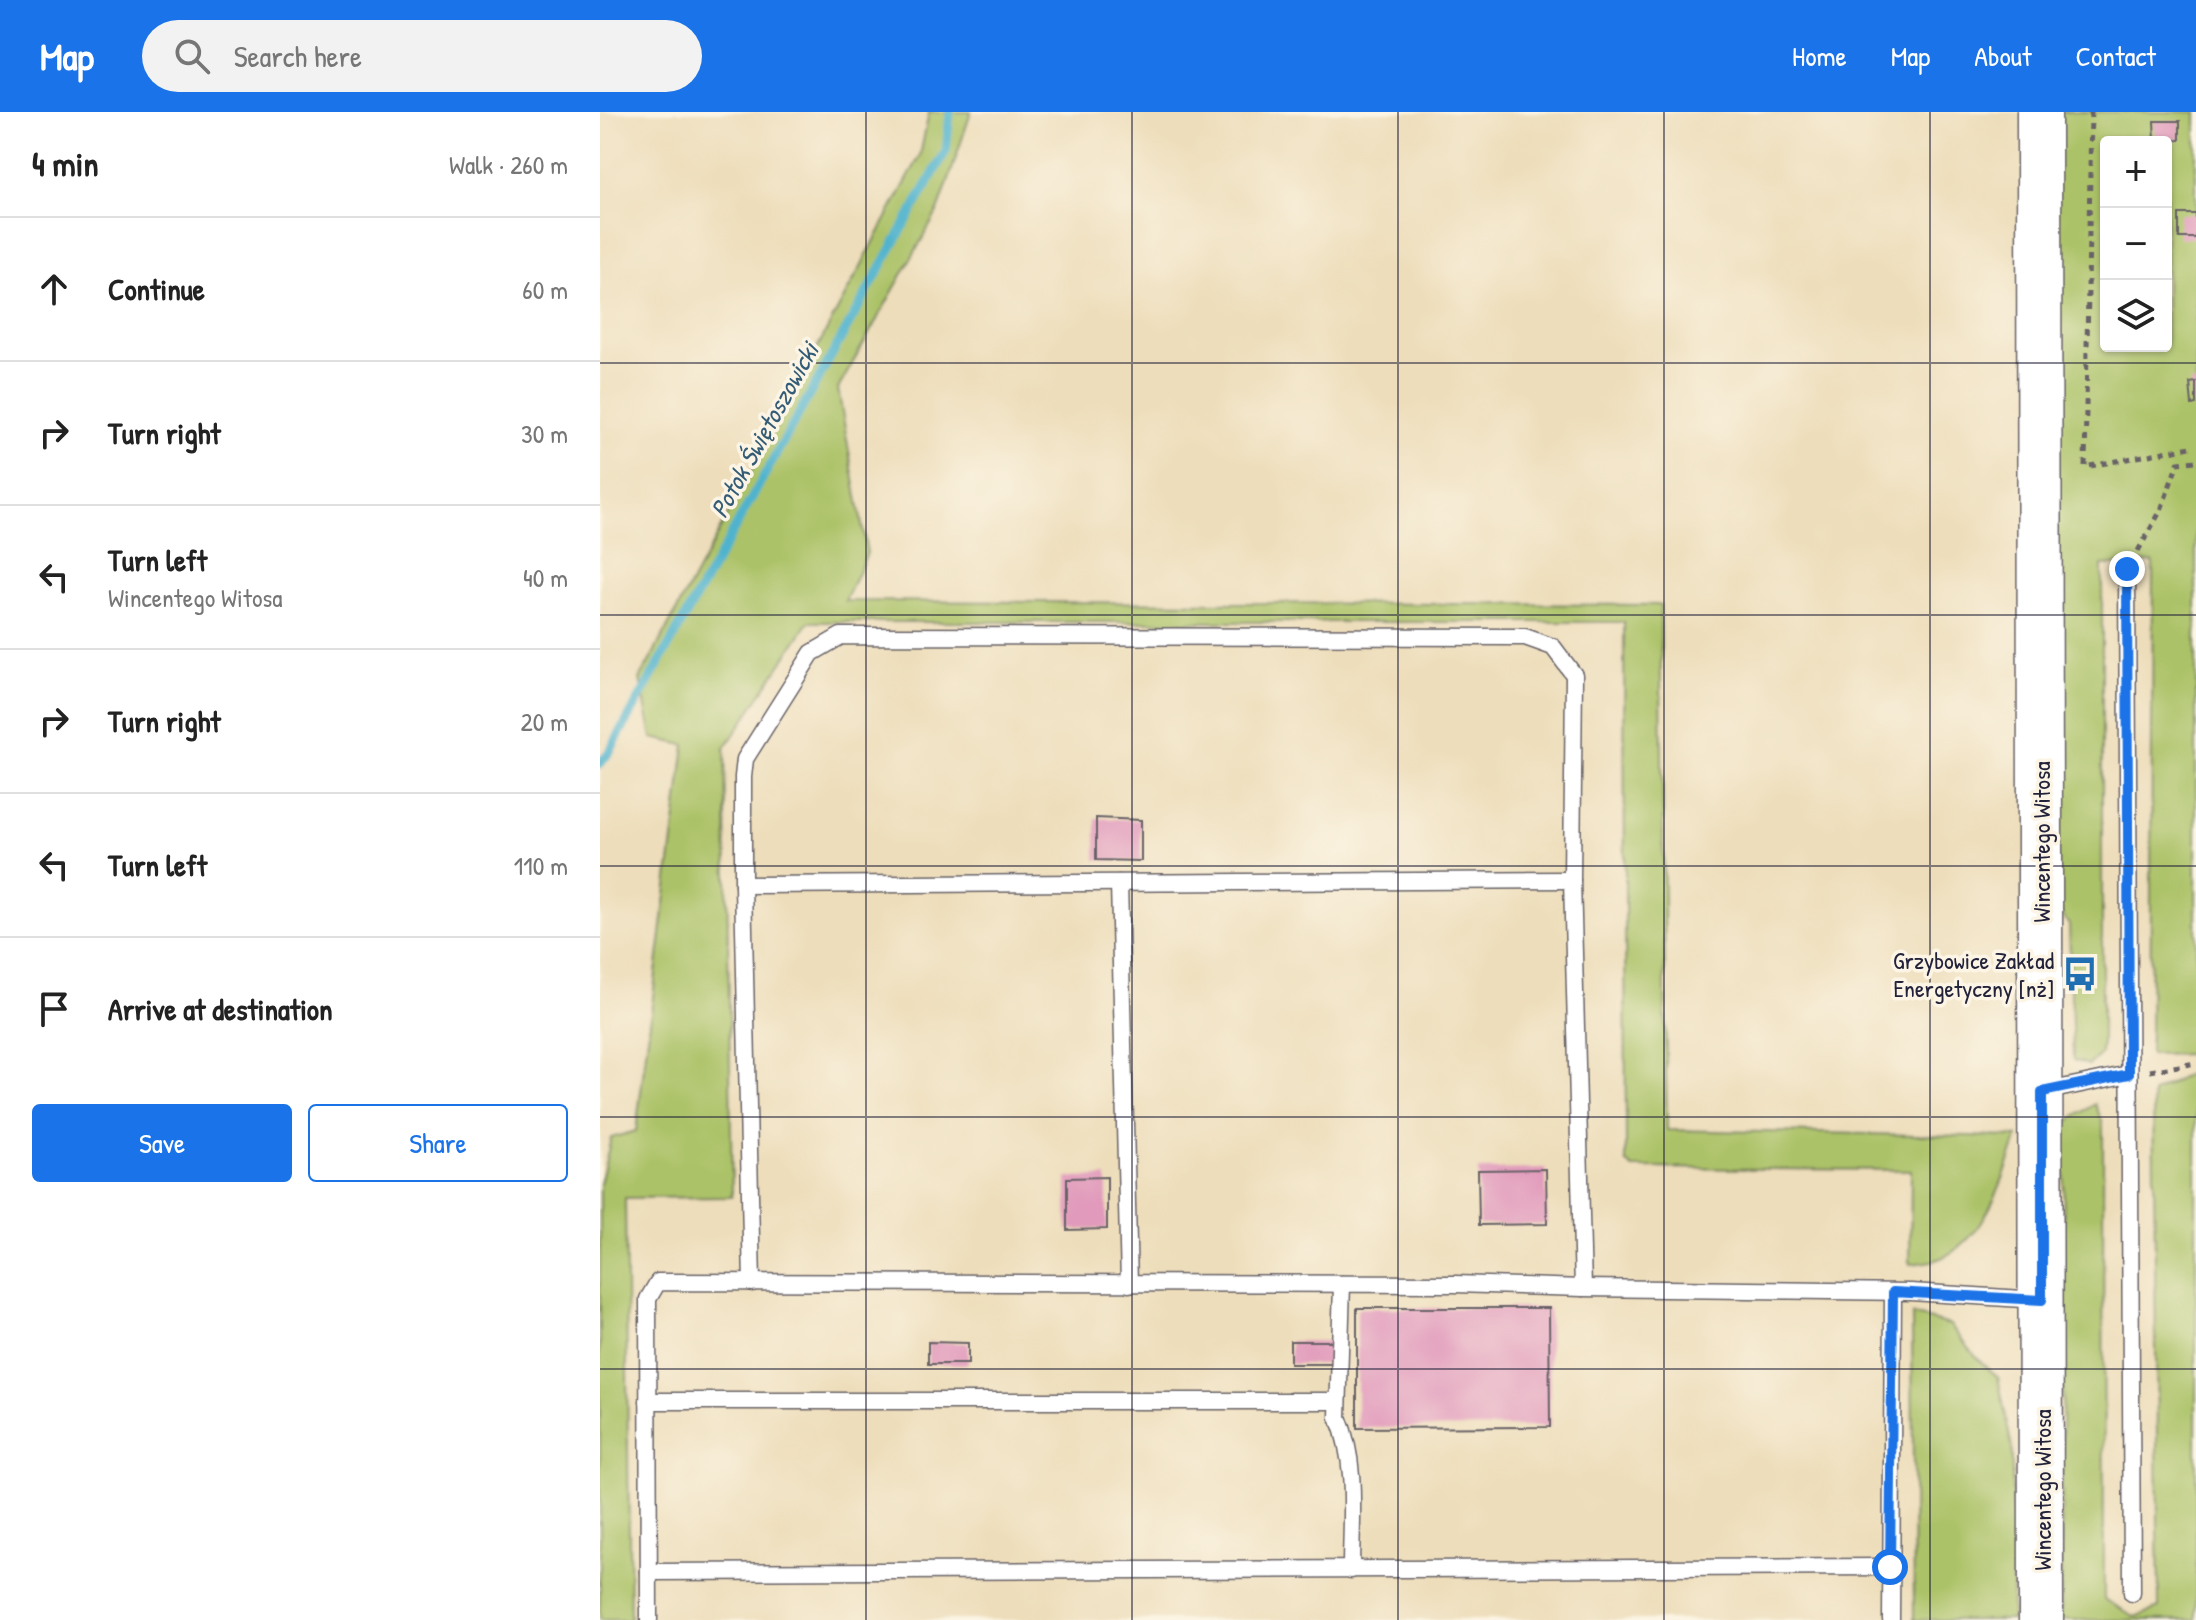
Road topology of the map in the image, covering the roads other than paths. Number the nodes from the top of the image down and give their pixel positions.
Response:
1 (2039, 112) edge
2 (2127, 569) road end
3 (1572, 880) junction
4 (1119, 883) junction
5 (743, 885) junction
6 (2129, 1074) junction
7 (2042, 1092) junction
8 (752, 1283) junction
9 (1129, 1284) junction
10 (1342, 1284) junction
11 (1583, 1288) junction
12 (1893, 1292) junction
13 (2042, 1300) junction
14 (648, 1401) junction
15 (1338, 1401) junction
16 (1890, 1567) junction
17 (1351, 1570) junction
18 (649, 1572) junction
19 (2132, 1593) dead end
20 (649, 1620) edge
21 (1891, 1620) edge
22 (2041, 1620) edge

1 - 7 main road, Wincentego Witosa
2 - 6 lane
3 - 4 lane
3 - 5 lane
3 - 11 lane
4 - 5 lane
4 - 9 lane
5 - 8 lane
6 - 7 lane
6 - 19 lane
7 - 13 main road, Wincentego Witosa
8 - 9 lane
8 - 14 lane
9 - 10 lane
10 - 11 lane
10 - 15 lane
11 - 12 lane
12 - 13 lane
12 - 16 lane
13 - 22 main road, Wincentego Witosa
14 - 15 lane
14 - 18 lane
15 - 17 lane
16 - 17 lane
16 - 21 lane
17 - 18 lane
18 - 20 lane

